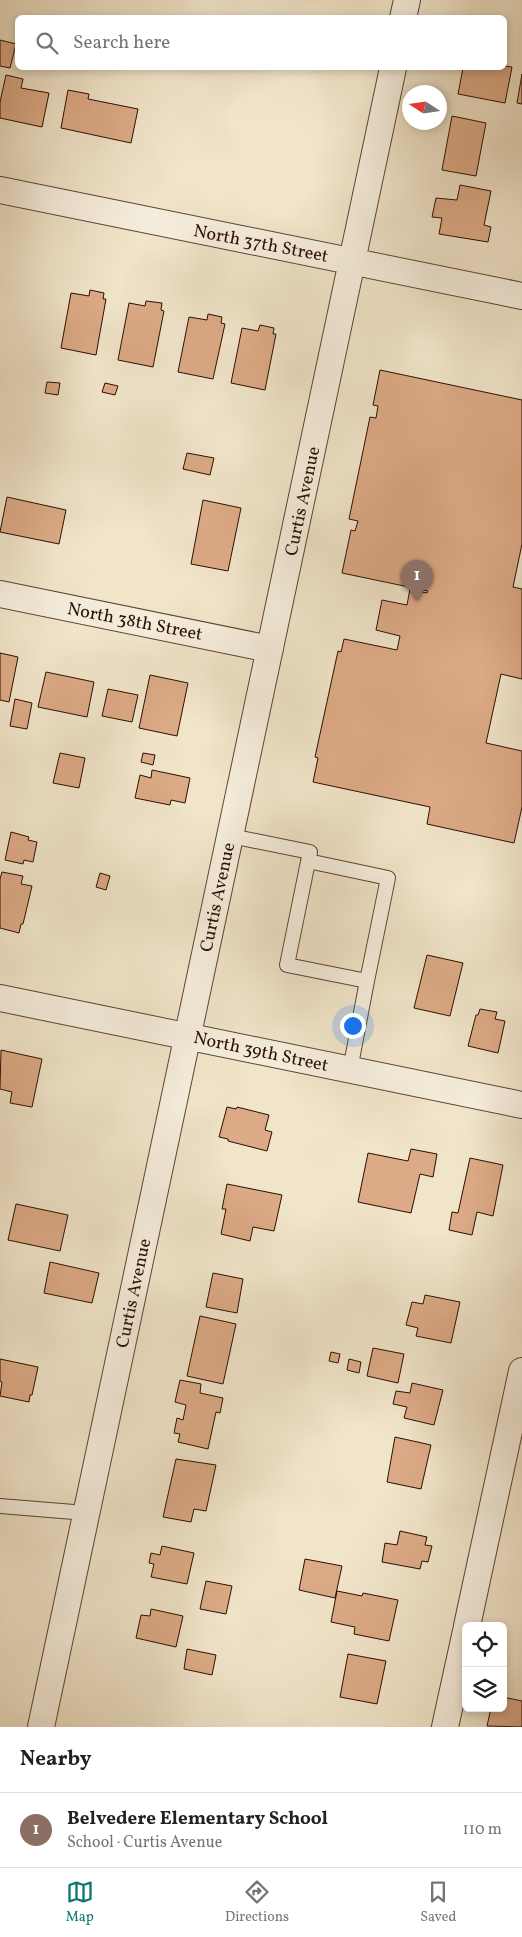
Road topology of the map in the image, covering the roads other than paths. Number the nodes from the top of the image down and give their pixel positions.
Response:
1 (407, 0) edge
2 (404, 15) edge
3 (393, 70) edge
4 (0, 190) edge
5 (352, 262) junction
6 (522, 296) edge
7 (0, 594) edge
8 (270, 649) junction
9 (231, 836) junction
10 (308, 861) junction
11 (367, 981) junction
12 (0, 998) edge
13 (188, 1036) junction
14 (350, 1070) junction
15 (522, 1106) edge
16 (522, 1371) edge
17 (0, 1506) edge
18 (86, 1513) junction
19 (468, 1622) edge
20 (462, 1649) edge
21 (41, 1727) edge
22 (445, 1727) edge

1 - 2 street
3 - 5 street, Curtis Avenue
4 - 5 street, North 37th Street
5 - 6 street, North 37th Street
5 - 8 street, Curtis Avenue
7 - 8 street, North 38th Street
8 - 9 street, Curtis Avenue
9 - 10 lane
9 - 13 street, Curtis Avenue
10 - 11 lane
10 - 11 lane
11 - 14 lane
12 - 13 street, North 39th Street
13 - 14 street, North 39th Street
13 - 18 street, Curtis Avenue
14 - 15 street, North 39th Street
16 - 19 street
17 - 18 lane
18 - 21 street, Curtis Avenue
20 - 22 street

